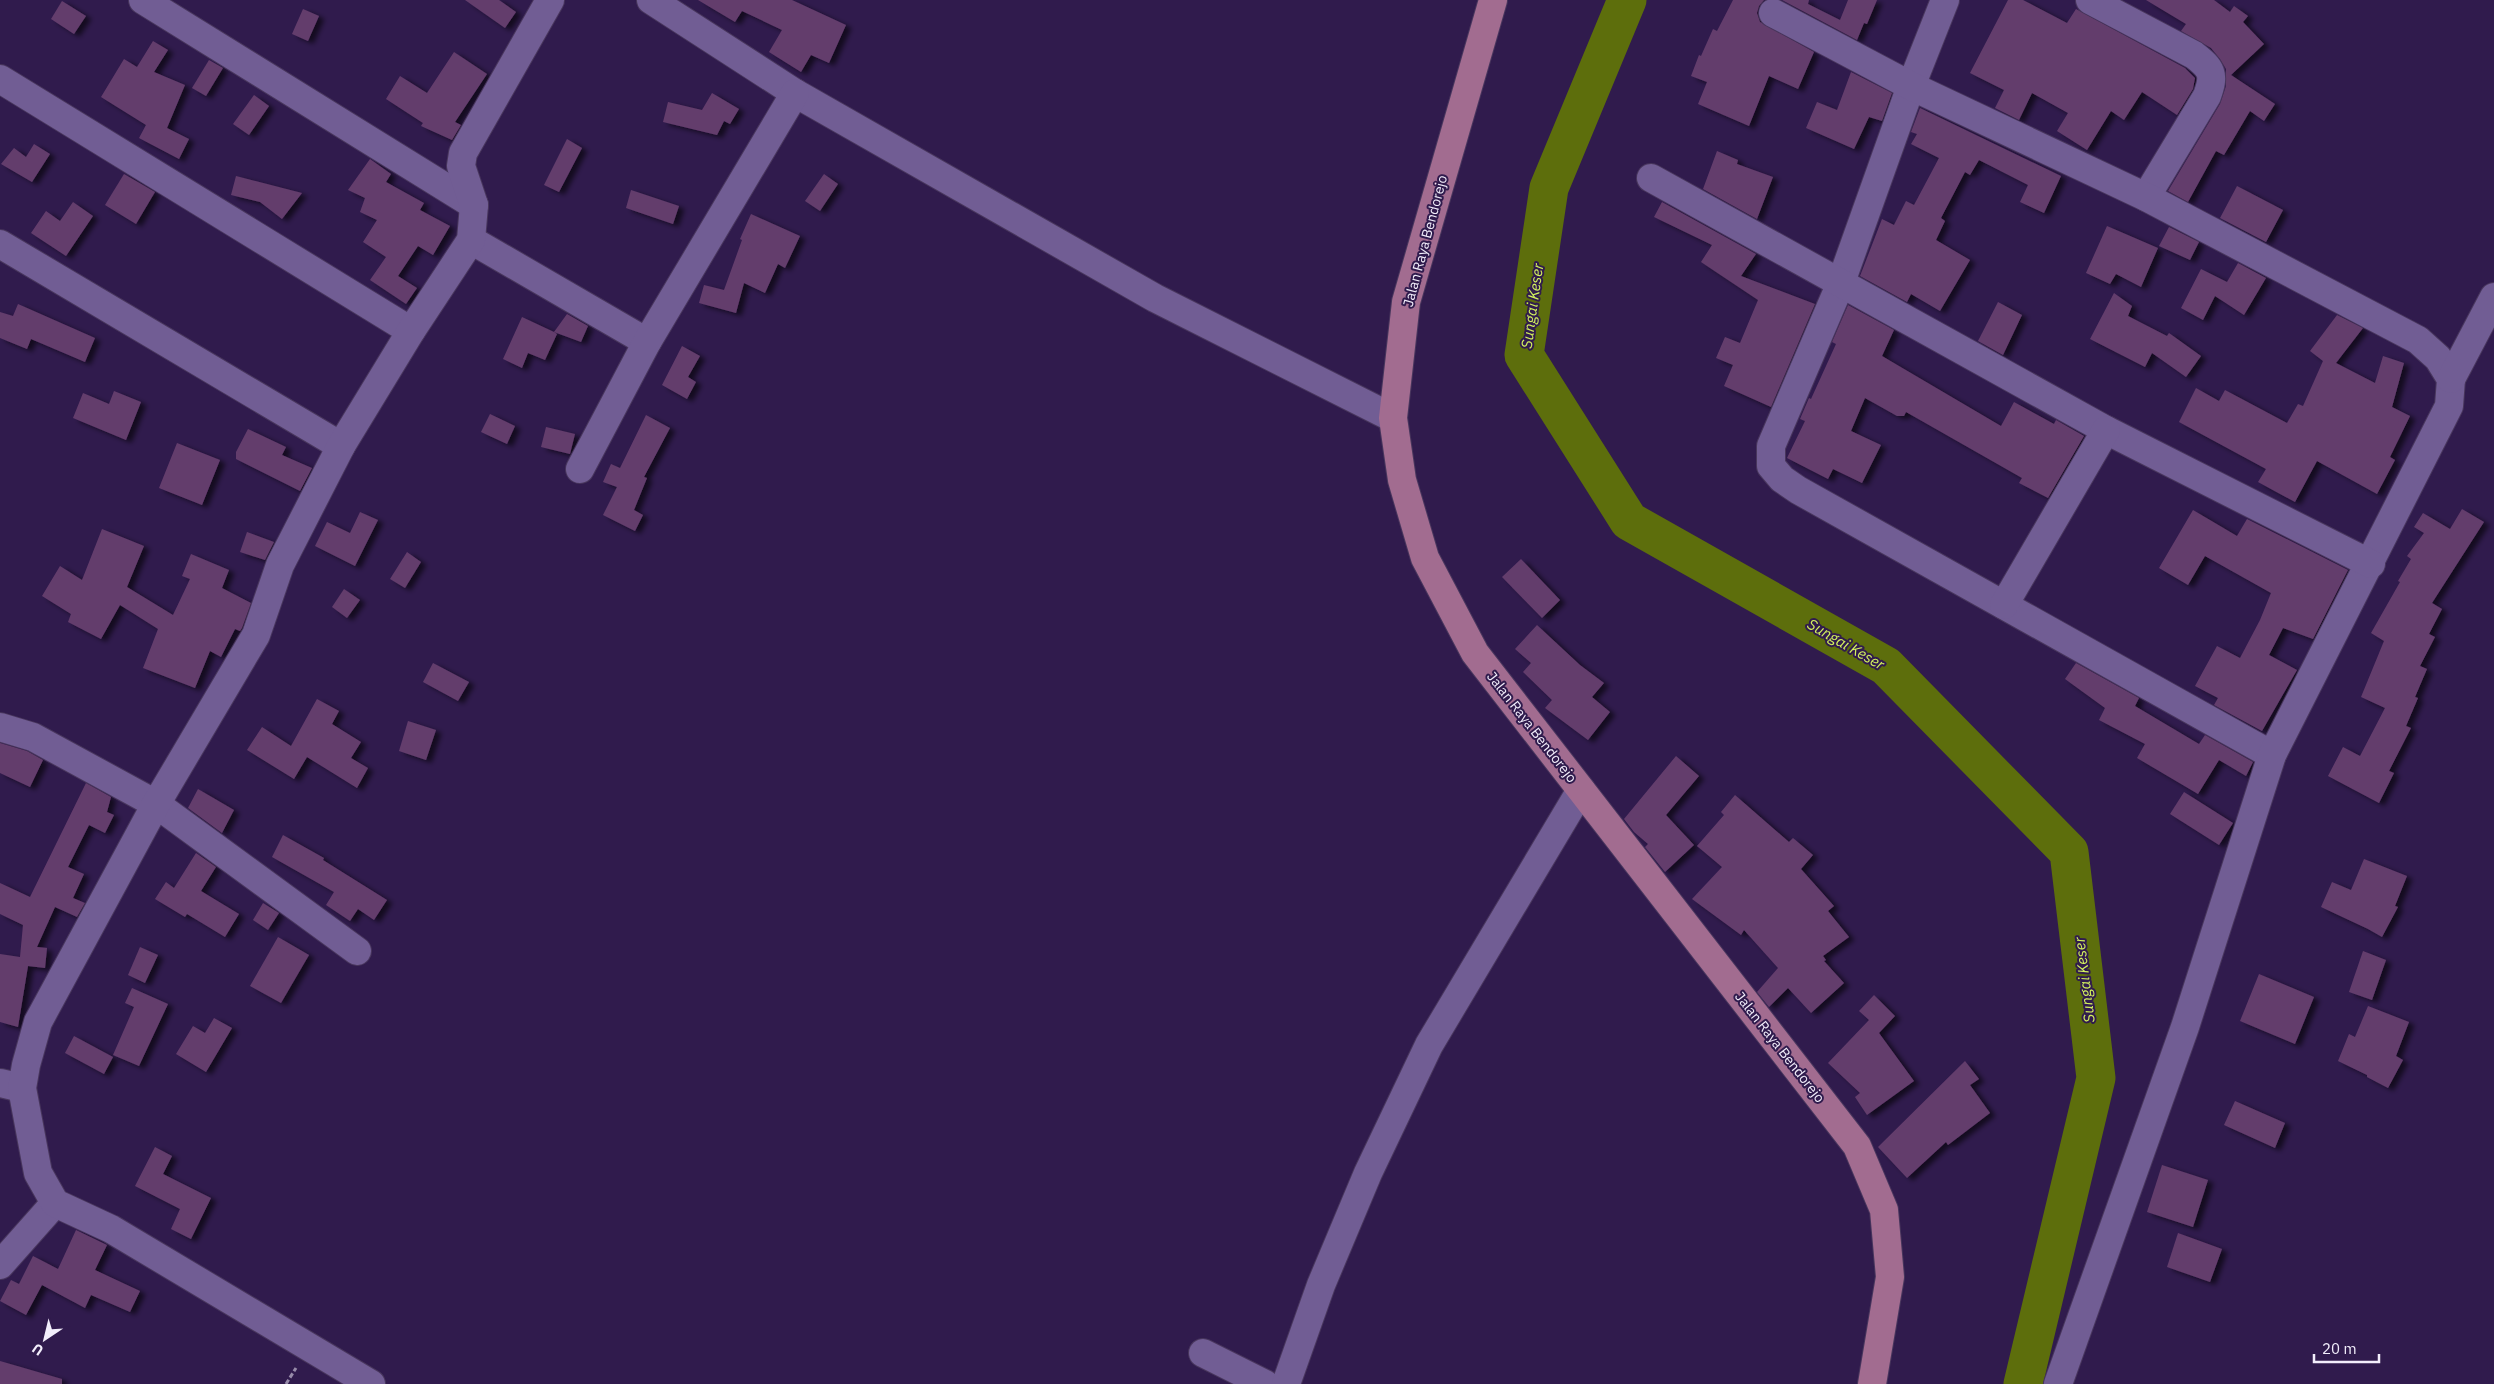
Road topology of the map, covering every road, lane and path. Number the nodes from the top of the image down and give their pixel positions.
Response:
1 (143, 0) edge
2 (550, 0) edge
3 (651, 0) edge
4 (1493, 0) edge
5 (1945, 0) edge
6 (2090, 0) edge
7 (1773, 13) dead end
8 (0, 79) edge
9 (1911, 86) junction
10 (795, 93) junction
11 (1651, 178) dead end
12 (2146, 197) junction
13 (474, 205) junction
14 (471, 240) junction
15 (0, 244) edge
16 (1840, 284) junction
17 (2494, 297) edge
18 (411, 330) junction
19 (647, 342) junction
20 (2451, 379) junction
21 (1393, 418) junction
22 (2106, 430) junction
23 (341, 446) junction
24 (580, 469) dead end
25 (2371, 564) junction
26 (2004, 605) junction
27 (0, 727) edge
28 (2272, 755) junction
29 (1581, 790) junction
30 (156, 804) junction
31 (357, 951) dead end
32 (11, 1086) edge
33 (55, 1203) junction
34 (0, 1265) edge
35 (1203, 1353) dead end
36 (371, 1384) edge
37 (1265, 1384) edge
38 (1286, 1384) edge
39 (1872, 1384) edge
40 (2058, 1384) edge

1 - 13 street
2 - 13 street
3 - 10 street
4 - 21 main road, Jalan Raya Bendorejo
5 - 9 street
6 - 12 street
7 - 9 street
8 - 18 street
9 - 12 street
9 - 16 street
10 - 19 street
10 - 21 street
11 - 16 street
12 - 20 street
13 - 14 street
14 - 18 street
14 - 19 street
15 - 23 street
16 - 22 street
16 - 26 street
17 - 20 street
18 - 23 street
19 - 24 street
20 - 25 street
21 - 29 main road, Jalan Raya Bendorejo
22 - 25 street
22 - 26 street
23 - 30 street
25 - 28 street
26 - 28 street
27 - 30 street
28 - 40 street
29 - 38 street
29 - 39 main road, Jalan Raya Bendorejo
30 - 31 street
30 - 32 street
32 - 33 street
33 - 34 street
33 - 36 street
35 - 37 street

